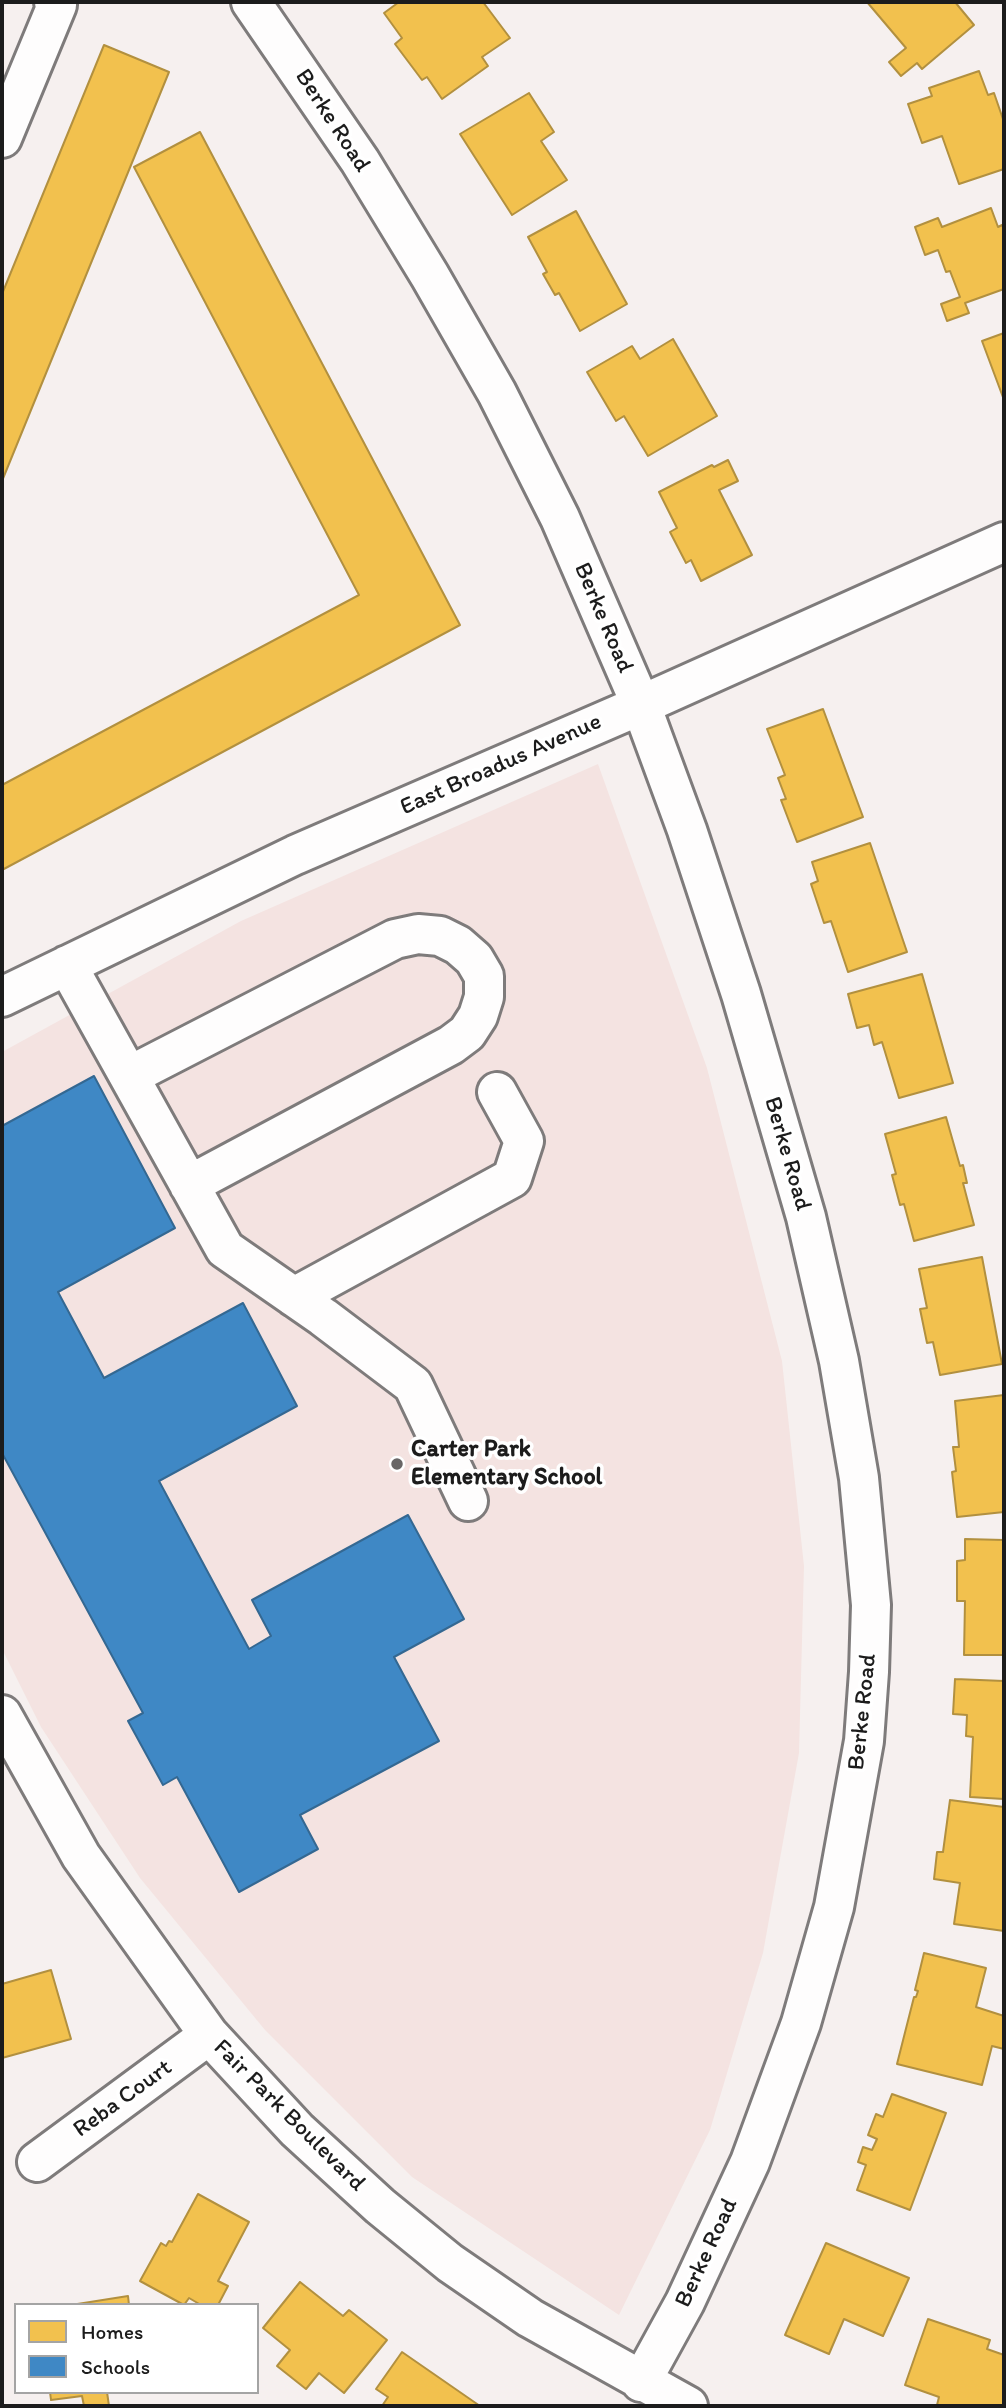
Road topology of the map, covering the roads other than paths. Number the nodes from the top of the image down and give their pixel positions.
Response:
1 (54, 2) edge
2 (251, 2) edge
3 (2, 138) edge
4 (1004, 542) edge
5 (641, 705) junction
6 (67, 965) junction
7 (2, 997) edge
8 (129, 1076) junction
9 (497, 1091) dead end
10 (189, 1185) junction
11 (294, 1297) junction
12 (468, 1501) dead end
13 (2, 1715) edge
14 (209, 2035) junction
15 (37, 2162) dead end
16 (640, 2382) junction
17 (688, 2406) edge

1 - 3 street
2 - 5 street, Berke Road
4 - 5 street, East Broadus Avenue
5 - 6 street, East Broadus Avenue
5 - 16 street, Berke Road
6 - 7 street, East Broadus Avenue
6 - 8 street
8 - 10 street
8 - 10 street
9 - 11 street
10 - 11 street
11 - 12 street
13 - 14 street, Fair Park Boulevard
14 - 15 street, Reba Court
14 - 16 street, Fair Park Boulevard
16 - 17 street, Fair Park Boulevard

